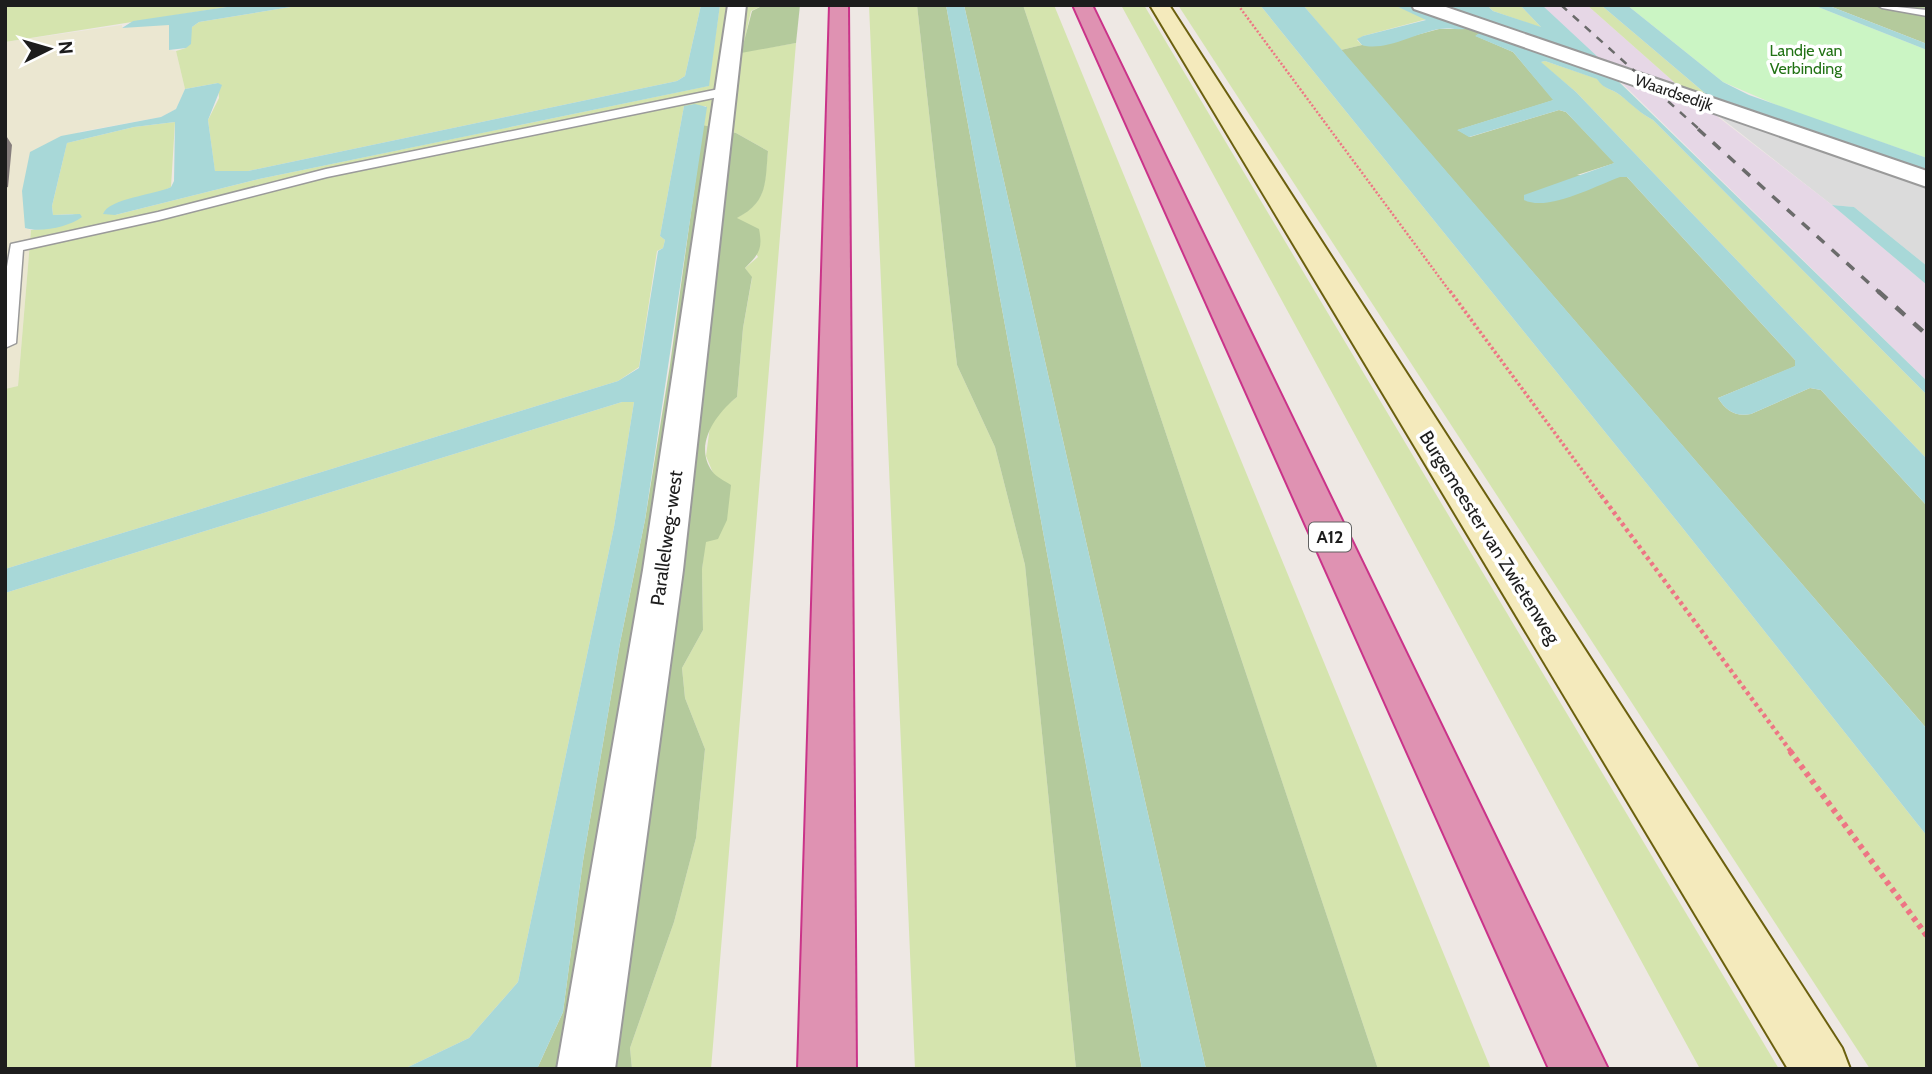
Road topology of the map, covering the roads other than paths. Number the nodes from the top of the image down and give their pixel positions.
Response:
1 (737, 5) edge
2 (839, 5) edge
3 (1082, 5) edge
4 (1159, 5) edge
5 (1421, 5) edge
6 (1882, 5) edge
7 (1927, 13) edge
8 (724, 92) junction
9 (1927, 179) edge
10 (7, 343) dead end
11 (586, 1069) edge
12 (827, 1069) edge
13 (1579, 1069) edge
14 (1821, 1069) edge

1 - 8 street, Parallelweg-west
2 - 12 highway
3 - 13 highway, A12
4 - 14 main road, Burgemeester van Zwietenweg
5 - 9 street, Waardsedijk
6 - 7 lane
8 - 10 lane
8 - 11 street, Parallelweg-west

